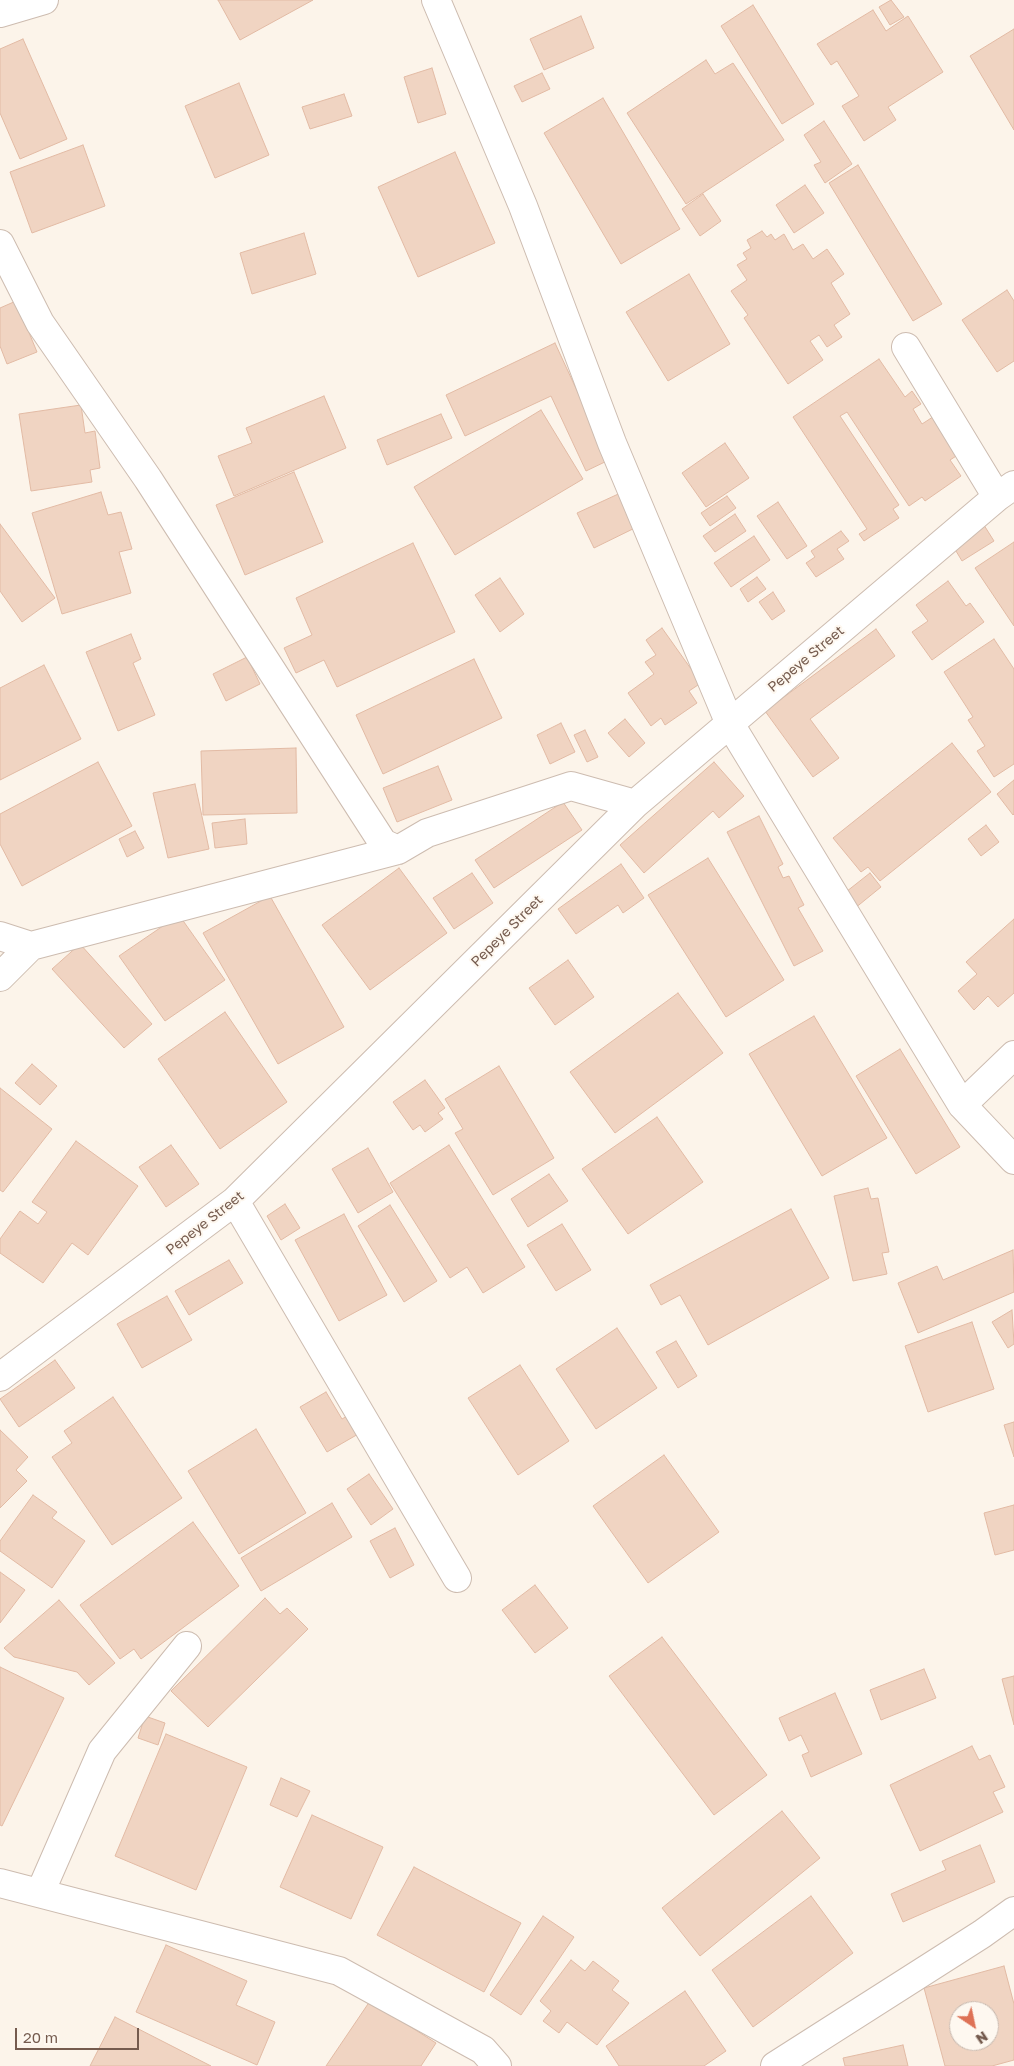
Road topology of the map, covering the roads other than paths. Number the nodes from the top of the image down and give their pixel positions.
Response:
1 (44, 0) edge
2 (436, 0) edge
3 (0, 13) edge
4 (0, 244) edge
5 (906, 347) dead end
6 (1005, 491) edge
7 (730, 724) junction
8 (635, 804) junction
9 (398, 850) junction
10 (0, 936) edge
11 (31, 946) junction
12 (0, 977) edge
13 (1014, 1055) edge
14 (962, 1105) junction
15 (1014, 1160) edge
16 (235, 1201) junction
17 (0, 1377) edge
18 (457, 1578) dead end
19 (187, 1646) dead end
20 (0, 1882) edge
21 (40, 1893) junction
22 (1014, 1911) edge
23 (497, 2066) edge
24 (775, 2066) edge

1 - 3 street
2 - 7 street
4 - 9 street
5 - 6 street
6 - 7 street, Pepeye Street
7 - 8 street, Pepeye Street
7 - 14 street
8 - 9 street
8 - 16 street, Pepeye Street
9 - 11 street
10 - 11 street
11 - 12 street
13 - 14 street
14 - 15 street
16 - 17 street, Pepeye Street
16 - 18 street
19 - 21 street
20 - 21 street
21 - 23 street
22 - 24 street

